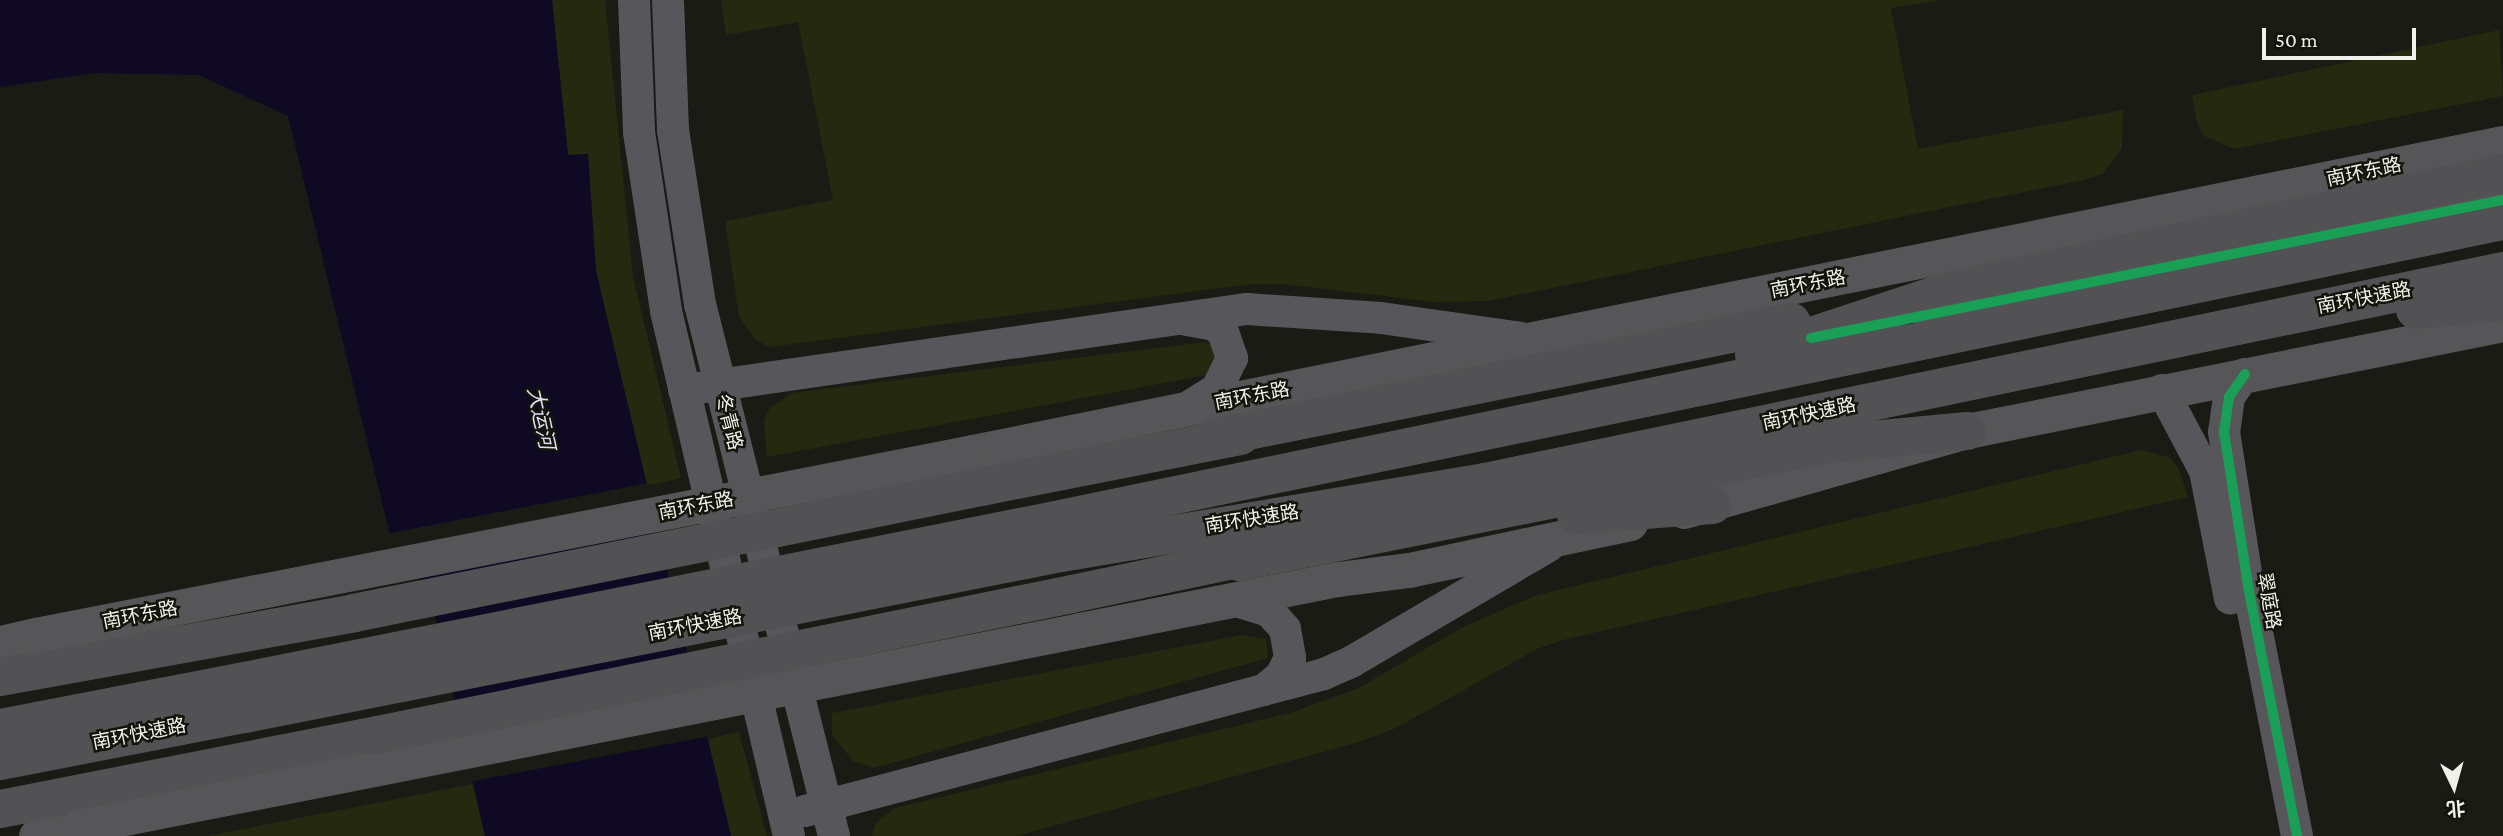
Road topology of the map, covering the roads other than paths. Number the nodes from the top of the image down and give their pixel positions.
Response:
1 (634, 0) edge
2 (668, 0) edge
3 (2503, 143) edge
4 (2503, 173) edge
5 (2503, 200) edge
6 (2503, 221) edge
7 (2503, 271) edge
8 (1948, 291) junction
9 (2503, 302) edge
10 (2393, 312) junction
11 (1172, 318) junction
12 (2503, 324) edge
13 (2218, 328) junction
14 (1957, 336) junction
15 (1811, 338) junction
16 (1532, 340) junction
17 (2245, 374) junction
18 (1683, 377) junction
19 (719, 384) junction
20 (684, 390) junction
21 (2162, 390) junction
22 (1184, 410) junction
23 (1482, 417) junction
24 (1967, 431) junction
25 (1213, 438) junction
26 (977, 469) junction
27 (1485, 482) junction
28 (1219, 489) junction
29 (1713, 505) junction
30 (1386, 524) junction
31 (1058, 537) junction
32 (1562, 539) junction
33 (1233, 600) junction
34 (1076, 612) junction
35 (0, 643) edge
36 (0, 677) edge
37 (1264, 690) junction
38 (0, 722) edge
39 (0, 728) edge
40 (54, 729) junction
41 (0, 761) edge
42 (157, 778) junction
43 (0, 789) edge
44 (0, 809) edge
45 (830, 821) edge
46 (787, 826) edge
47 (36, 836) edge
48 (2278, 836) edge
49 (2297, 836) edge

1 - 20 main road, 冬青路
2 - 19 main road, 冬青路
3 - 16 main road, 南环东路
4 - 8 highway
5 - 15 street
6 - 14 highway, 南环快速路
7 - 13 highway, 南环快速路
8 - 15 highway
8 - 25 highway
9 - 10 highway
10 - 13 highway
10 - 30 highway
11 - 16 main road
11 - 19 main road
11 - 22 main road
12 - 17 main road
13 - 27 highway, 南环快速路
14 - 18 highway, 南环快速路
14 - 28 highway, 南环快速路
15 - 18 highway
16 - 22 main road, 南环东路
17 - 21 main road
17 - 49 main road, 翠庭路
18 - 23 highway, 南环快速路
19 - 20 main road
19 - 45 main road, 冬青路
20 - 46 main road, 冬青路
21 - 24 main road
21 - 48 main road, 翠庭路
22 - 26 main road, 南环东路
23 - 25 highway
23 - 28 highway, 南环快速路
24 - 29 main road
24 - 30 highway
25 - 26 highway
26 - 35 main road, 南环东路, bridge
26 - 36 highway, bridge
27 - 30 highway
27 - 31 highway, 南环快速路
28 - 31 highway, 南环快速路
29 - 30 highway
29 - 32 main road
30 - 34 highway
31 - 40 highway, 南环快速路, bridge
32 - 33 main road
32 - 37 main road
33 - 34 main road
33 - 37 main road
34 - 42 highway, bridge
34 - 47 main road, bridge
37 - 45 main road
38 - 40 highway
39 - 40 highway, 南环快速路
40 - 41 highway, 南环快速路
42 - 43 highway
42 - 44 highway
45 - 46 main road

